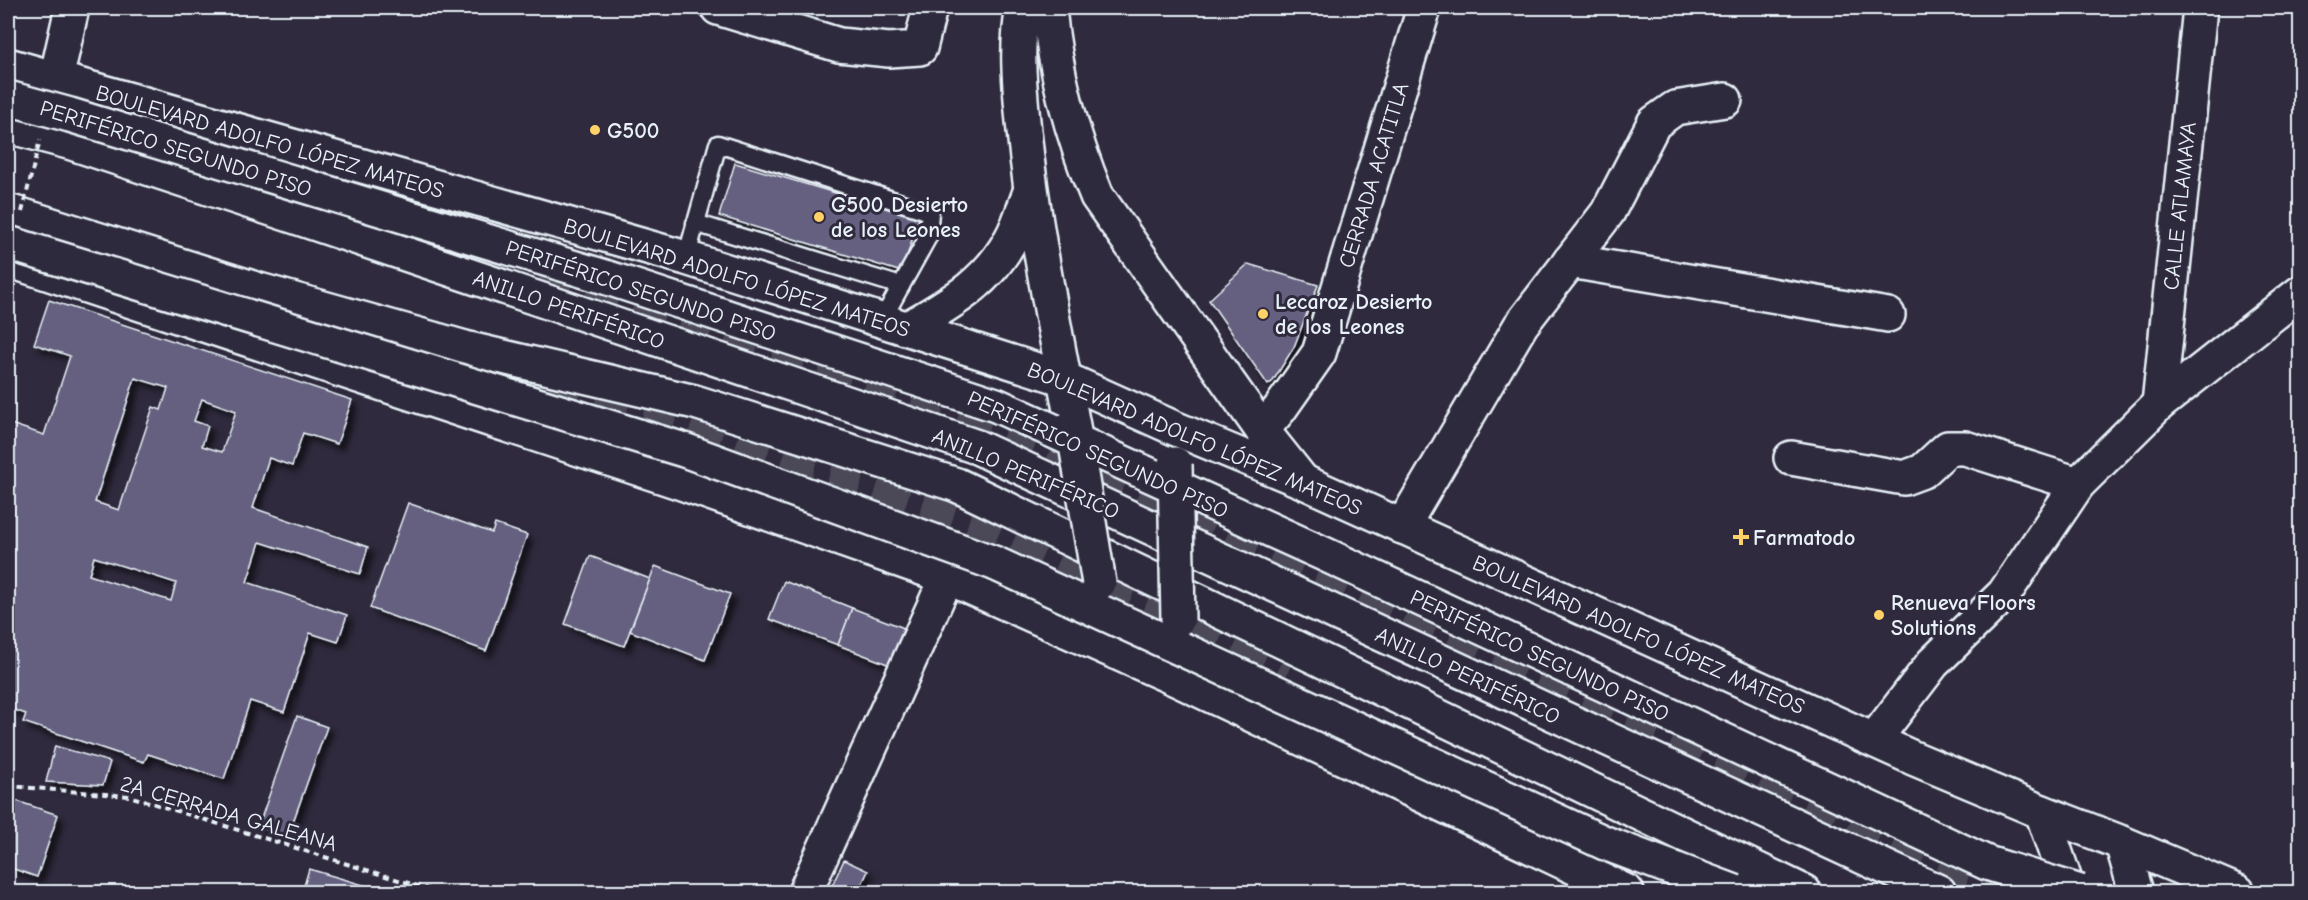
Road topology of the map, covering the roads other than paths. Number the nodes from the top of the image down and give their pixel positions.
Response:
1 (72, 8) edge
2 (717, 8) edge
3 (930, 8) edge
4 (1023, 8) edge
5 (1049, 8) edge
6 (1424, 8) edge
7 (2200, 8) edge
8 (8, 65) edge
9 (56, 80) junction
10 (8, 98) edge
11 (1725, 100) dead end
12 (8, 126) edge
13 (56, 141) junction
14 (166, 159) dead end
15 (1030, 192) junction
16 (12, 224) edge
17 (695, 224) junction
18 (686, 258) junction
19 (8, 260) edge
20 (1570, 261) junction
21 (901, 285) junction
22 (2301, 292) edge
23 (1888, 315) dead end
24 (895, 324) junction
25 (465, 348) junction
26 (550, 379) tunnel mouth
27 (1065, 380) junction
28 (2159, 404) junction
29 (1174, 428) junction
30 (1262, 430) junction
31 (1791, 458) dead end
32 (1302, 481) junction
33 (2078, 484) junction
34 (1402, 527) junction
35 (947, 577) junction
36 (1108, 649) junction
37 (1178, 680) junction
38 (1874, 740) junction
39 (2042, 812) junction
40 (2122, 843) junction
41 (805, 892) edge
42 (1627, 892) edge
43 (1735, 892) tunnel mouth
44 (1804, 892) edge
45 (1939, 892) edge
46 (2069, 892) edge
47 (2080, 892) edge
48 (2136, 892) edge
49 (2238, 892) edge

1 - 9 main road
2 - 3 main road
4 - 15 main road
5 - 30 main road
6 - 30 main road, CERRADA ACATITLA
7 - 28 main road, CALLE ATLAMAYA
8 - 9 main road, BOULEVARD ADOLFO LÓPEZ MATEOS
9 - 18 main road, BOULEVARD ADOLFO LÓPEZ MATEOS
10 - 47 main road, PERIFÉRICO SEGUNDO PISO, bridge
11 - 20 main road
12 - 13 main road, ANILLO PERIFÉRICO
13 - 14 main road
13 - 45 main road, ANILLO PERIFÉRICO
15 - 24 main road
15 - 27 main road
16 - 25 main road, ANILLO PERIFÉRICO
16 - 43 main road, bridge
17 - 18 lane
17 - 21 lane
17 - 21 lane
18 - 24 main road, BOULEVARD ADOLFO LÓPEZ MATEOS
19 - 35 main road
20 - 23 main road
20 - 34 main road
21 - 24 lane
22 - 28 main road
24 - 27 main road, BOULEVARD ADOLFO LÓPEZ MATEOS
25 - 26 main road
25 - 44 main road, ANILLO PERIFÉRICO
27 - 29 main road, BOULEVARD ADOLFO LÓPEZ MATEOS
27 - 36 main road, bridge
28 - 33 main road
29 - 32 main road, BOULEVARD ADOLFO LÓPEZ MATEOS
29 - 37 main road, bridge
30 - 32 main road
31 - 33 main road
32 - 34 main road, BOULEVARD ADOLFO LÓPEZ MATEOS
33 - 38 main road
34 - 38 main road, BOULEVARD ADOLFO LÓPEZ MATEOS
35 - 36 main road
35 - 41 main road
36 - 37 main road
37 - 42 main road
38 - 39 main road, BOULEVARD ADOLFO LÓPEZ MATEOS
39 - 40 main road, BOULEVARD ADOLFO LÓPEZ MATEOS
39 - 46 main road
40 - 48 main road
40 - 49 main road, BOULEVARD ADOLFO LÓPEZ MATEOS

